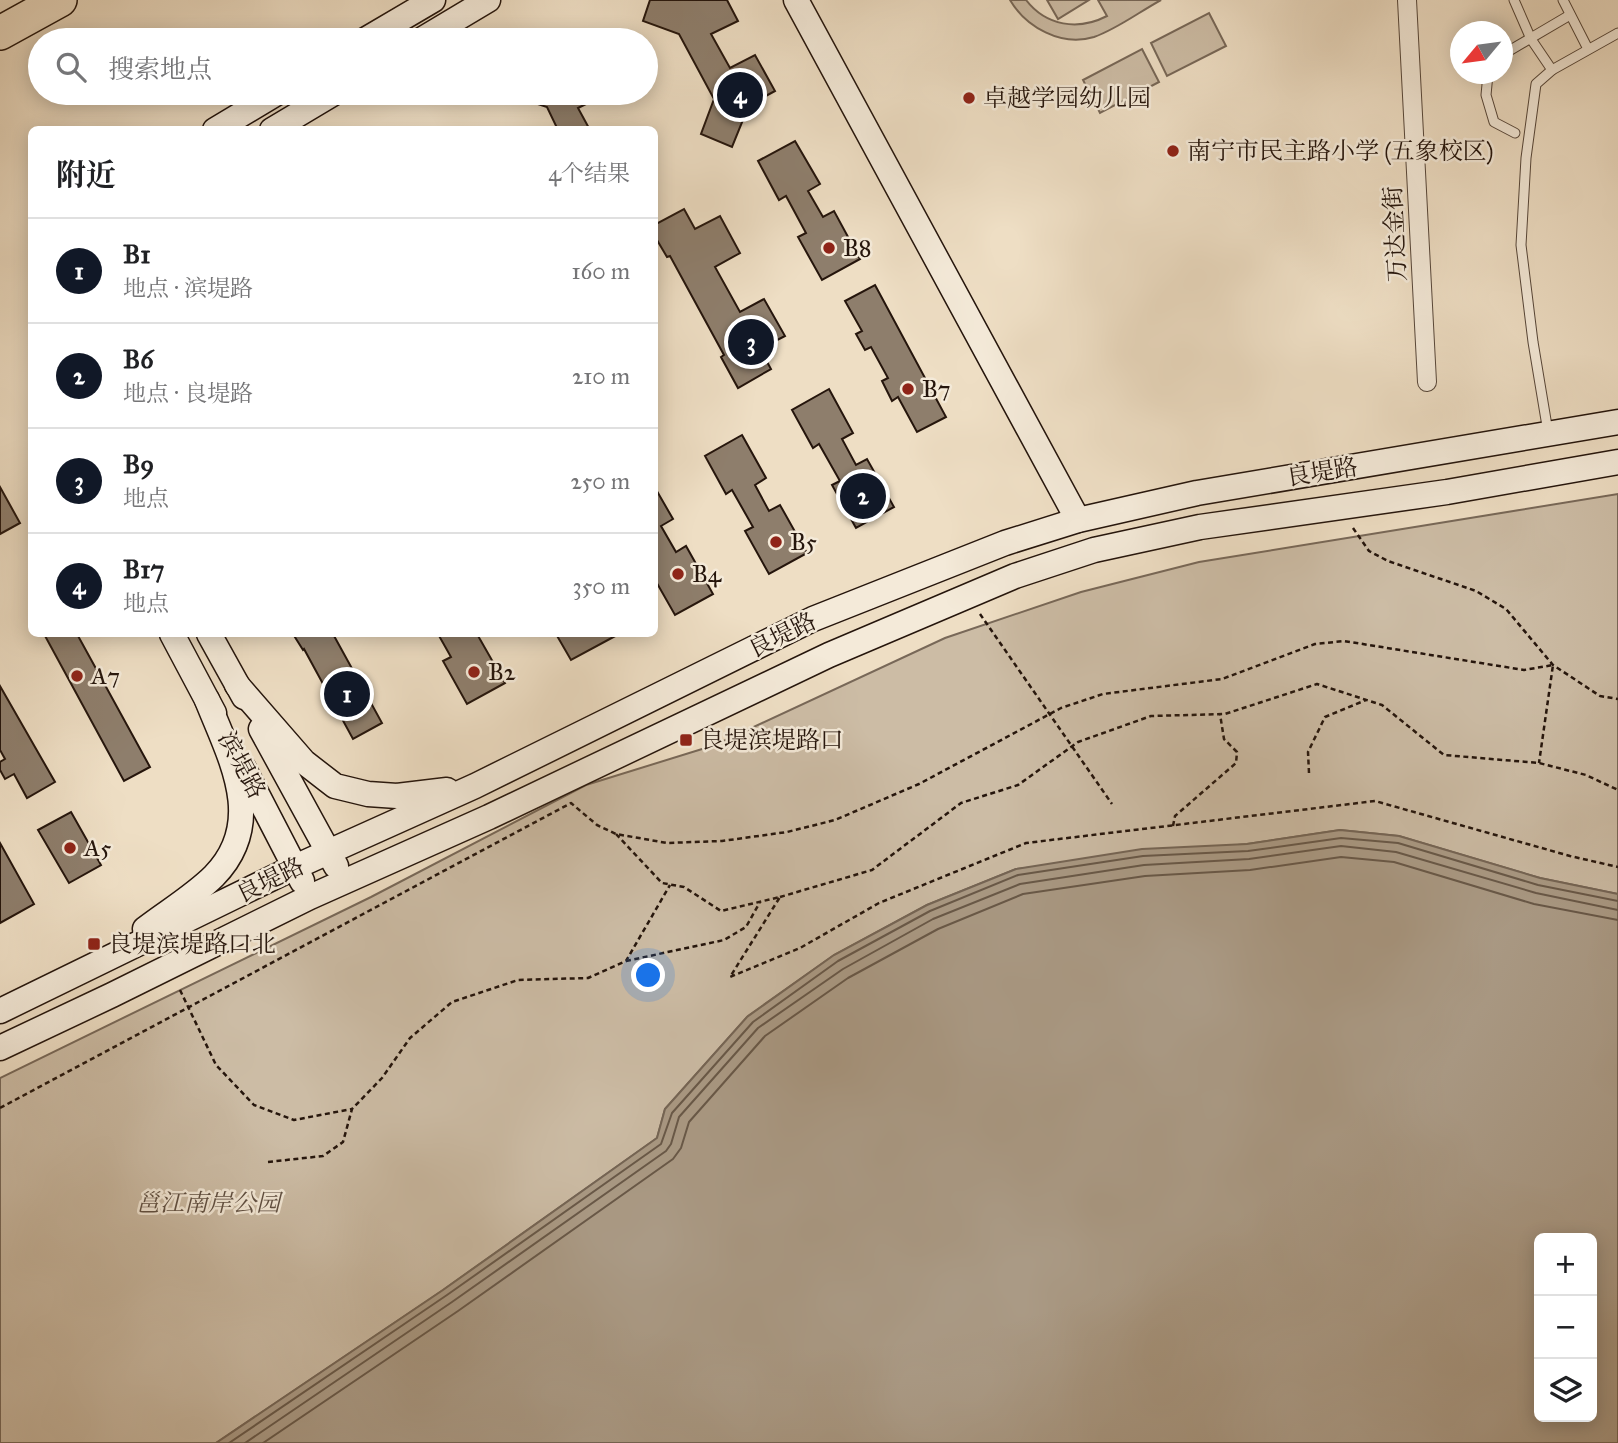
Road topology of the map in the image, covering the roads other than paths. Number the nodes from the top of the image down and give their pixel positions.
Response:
1 (60, 0) edge
2 (433, 0) edge
3 (488, 0) edge
4 (796, 0) edge
5 (1407, 0) edge
6 (1514, 0) edge
7 (1563, 0) edge
8 (1570, 15) junction
9 (385, 28) edge
10 (441, 28) edge
11 (0, 33) edge
12 (1618, 33) edge
13 (1531, 39) junction
14 (1513, 49) edge
15 (1588, 49) junction
16 (1552, 70) junction
17 (1487, 84) edge
18 (257, 105) edge
19 (314, 105) edge
20 (222, 126) edge
21 (279, 126) edge
22 (1515, 132) dead end
23 (1427, 382) dead end
24 (1618, 422) edge
25 (1549, 434) junction
26 (1618, 462) edge
27 (1078, 520) junction
28 (174, 637) edge
29 (211, 637) edge
30 (237, 685) junction
31 (208, 700) junction
32 (475, 786) junction
33 (489, 817) junction
34 (329, 852) junction
35 (295, 866) junction
36 (344, 882) junction
37 (310, 897) junction
38 (98, 964) junction
39 (112, 995) junction
40 (0, 1011) edge
41 (0, 1048) edge

1 - 11 highway
2 - 9 main road
3 - 10 main road
4 - 27 main road
5 - 23 street, 万达金街
6 - 13 lane
7 - 8 lane
8 - 13 lane
8 - 15 lane
12 - 15 lane
13 - 14 lane
13 - 16 lane
15 - 16 lane
16 - 25 lane
17 - 22 lane
18 - 20 main road
19 - 21 main road
24 - 25 main road, 良堤路
25 - 27 main road, 良堤路
26 - 33 main road, 良堤路
27 - 32 main road, 良堤路
28 - 31 main road, 滨堤路
29 - 30 main road, 滨堤路
30 - 31 main road
30 - 32 main road
30 - 34 main road, 滨堤路
31 - 35 main road, 滨堤路
31 - 38 main road
32 - 33 main road
32 - 34 main road, 良堤路
33 - 36 main road, 良堤路
34 - 35 main road, 良堤路
34 - 36 main road, 滨堤路
35 - 37 main road, 滨堤路
35 - 38 main road, 良堤路
36 - 37 main road, 良堤路
37 - 39 main road, 良堤路
38 - 39 main road
38 - 40 main road, 良堤路
39 - 41 main road, 良堤路

